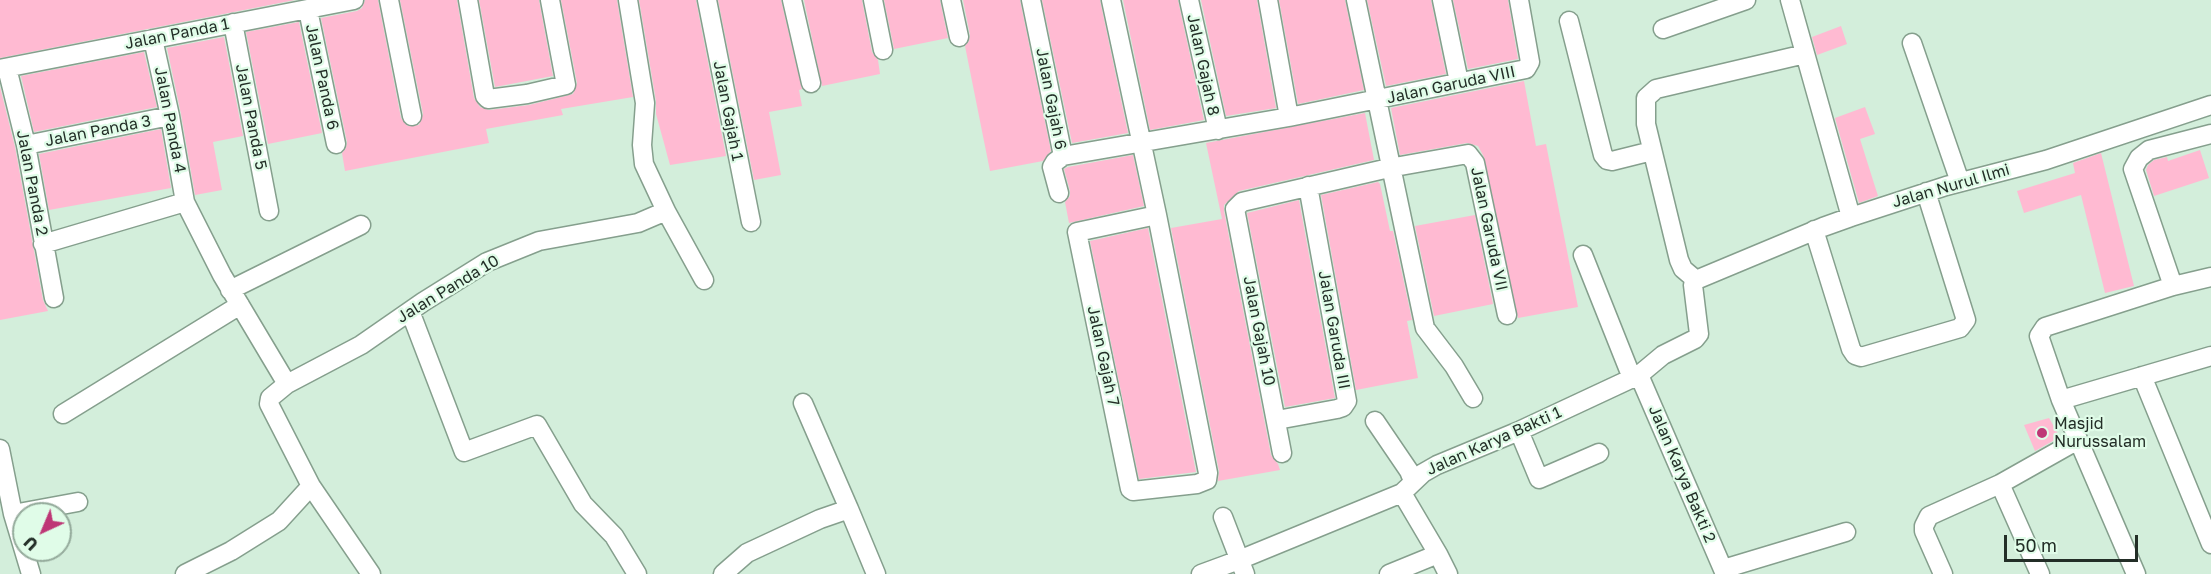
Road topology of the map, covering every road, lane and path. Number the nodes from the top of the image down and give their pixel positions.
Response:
1 (354, 0) edge
2 (389, 0) edge
3 (468, 0) edge
4 (550, 0) edge
5 (628, 0) edge
6 (707, 0) edge
7 (792, 0) edge
8 (873, 0) edge
9 (951, 0) edge
10 (1031, 0) edge
11 (1111, 0) edge
12 (1189, 0) edge
13 (1268, 0) edge
14 (1356, 0) edge
15 (1442, 0) edge
16 (1519, 0) edge
17 (1746, 0) edge
18 (1790, 0) edge
19 (308, 10) junction
20 (1569, 21) dead end
21 (233, 23) junction
22 (1663, 29) dead end
23 (959, 38) dead end
24 (153, 39) junction
25 (1912, 43) dead end
26 (883, 50) dead end
27 (1805, 54) junction
28 (4, 69) edge
29 (1459, 82) junction
30 (811, 83) dead end
31 (1376, 100) junction
32 (2211, 105) edge
33 (170, 116) junction
34 (412, 116) dead end
35 (1289, 117) junction
36 (1218, 130) junction
37 (2211, 134) edge
38 (1140, 143) junction
39 (336, 144) dead end
40 (26, 145) junction
41 (1652, 151) junction
42 (1063, 156) junction
43 (1389, 168) junction
44 (1960, 182) junction
45 (1308, 186) junction
46 (1926, 192) junction
47 (1059, 193) dead end
48 (185, 202) junction
49 (269, 211) dead end
50 (666, 211) junction
51 (1157, 215) junction
52 (1851, 217) junction
53 (751, 222) dead end
54 (361, 225) dead end
55 (1814, 230) junction
56 (43, 244) junction
57 (1583, 255) dead end
58 (2211, 277) edge
59 (704, 280) dead end
60 (1696, 280) junction
61 (2173, 286) junction
62 (54, 298) dead end
63 (235, 298) junction
64 (410, 311) junction
65 (1507, 315) dead end
66 (2211, 356) edge
67 (1635, 376) junction
68 (2142, 376) junction
69 (288, 384) junction
70 (1473, 398) dead end
71 (2061, 400) junction
72 (803, 403) dead end
73 (63, 414) dead end
74 (1277, 420) junction
75 (1375, 421) dead end
76 (1519, 431) junction
77 (2078, 440) junction
78 (0, 449) edge
79 (1282, 453) dead end
80 (1599, 453) dead end
81 (2000, 484) junction
82 (311, 486) junction
83 (1407, 487) junction
84 (78, 502) dead end
85 (72, 503) edge
86 (12, 509) edge
87 (849, 509) junction
88 (1223, 517) dead end
89 (1846, 532) dead end
90 (2211, 544) edge
91 (1438, 554) junction
92 (1242, 567) edge
93 (1724, 571) edge
94 (185, 574) edge
95 (372, 574) edge
96 (637, 574) edge
97 (723, 574) edge
98 (876, 574) edge
99 (1201, 574) edge
100 (1389, 574) edge
101 (1448, 574) edge
102 (1943, 574) edge
103 (2040, 574) edge
104 (2136, 574) edge

1 - 19 street, Jalan Panda 1
2 - 34 street
3 - 4 street
5 - 50 street
6 - 53 street, Jalan Gajah 1
7 - 30 street
8 - 26 street
9 - 23 street
10 - 42 street, Jalan Gajah 6
11 - 38 street
12 - 36 street, Jalan Gajah 8
13 - 35 street
14 - 31 street
15 - 29 street
16 - 29 street, Jalan Garuda VIII
17 - 22 street
18 - 27 street
19 - 21 street, Jalan Panda 1
19 - 39 street, Jalan Panda 6
20 - 41 street
21 - 24 street, Jalan Panda 1
21 - 49 street, Jalan Panda 5
24 - 28 street, Jalan Panda 1
24 - 33 street, Jalan Panda 4
25 - 44 street
27 - 41 street
27 - 52 street
28 - 40 street, Jalan Panda 2
29 - 31 street, Jalan Garuda VIII
31 - 35 street, Jalan Garuda VIII
31 - 43 street
32 - 44 street, Jalan Nurul Ilmi
33 - 40 street, Jalan Panda 3
33 - 48 street, Jalan Panda 4
35 - 36 street, Jalan Garuda VIII
36 - 38 street, Jalan Garuda VIII
37 - 61 street
38 - 42 street, Jalan Garuda VIII
38 - 51 street
40 - 56 street, Jalan Panda 2
41 - 60 street
42 - 47 street, Jalan Gajah 6
43 - 45 street
43 - 65 street, Jalan Garuda VII
43 - 70 street
44 - 46 street, Jalan Nurul Ilmi
45 - 74 street, Jalan Gajah 10
45 - 74 street, Jalan Garuda III
46 - 52 street, Jalan Nurul Ilmi
46 - 55 street
48 - 56 street
48 - 63 street, Jalan Panda 4
50 - 59 street
50 - 64 street, Jalan Panda 10
51 - 51 street, Jalan Gajah 7
52 - 55 street, Jalan Nurul Ilmi
54 - 63 street
55 - 60 street, Jalan Nurul Ilmi
56 - 62 street, Jalan Panda 2
57 - 67 street, Jalan Karya Bakti 2
58 - 61 street
60 - 67 street, Jalan Karya Bakti 1
61 - 71 street
63 - 69 street, Jalan Panda 4
63 - 73 street
64 - 69 street, Jalan Panda 10
64 - 96 street
66 - 68 street
67 - 76 street, Jalan Karya Bakti 1
67 - 93 street, Jalan Karya Bakti 2
68 - 71 street
68 - 90 street
69 - 82 street, Jalan Panda 10
71 - 77 street
72 - 87 street
74 - 79 street, Jalan Gajah 10
75 - 83 street
76 - 80 street
76 - 83 street, Jalan Karya Bakti 1
77 - 81 street
77 - 104 street
78 - 86 street
81 - 102 street
81 - 103 street
82 - 94 street
82 - 95 street
83 - 91 street
83 - 92 street, Jalan Karya Bakti 1
84 - 85 street
87 - 97 street
87 - 98 street
88 - 92 street
89 - 93 street
91 - 100 street
91 - 101 street
92 - 99 street, Jalan Karya Bakti 1

